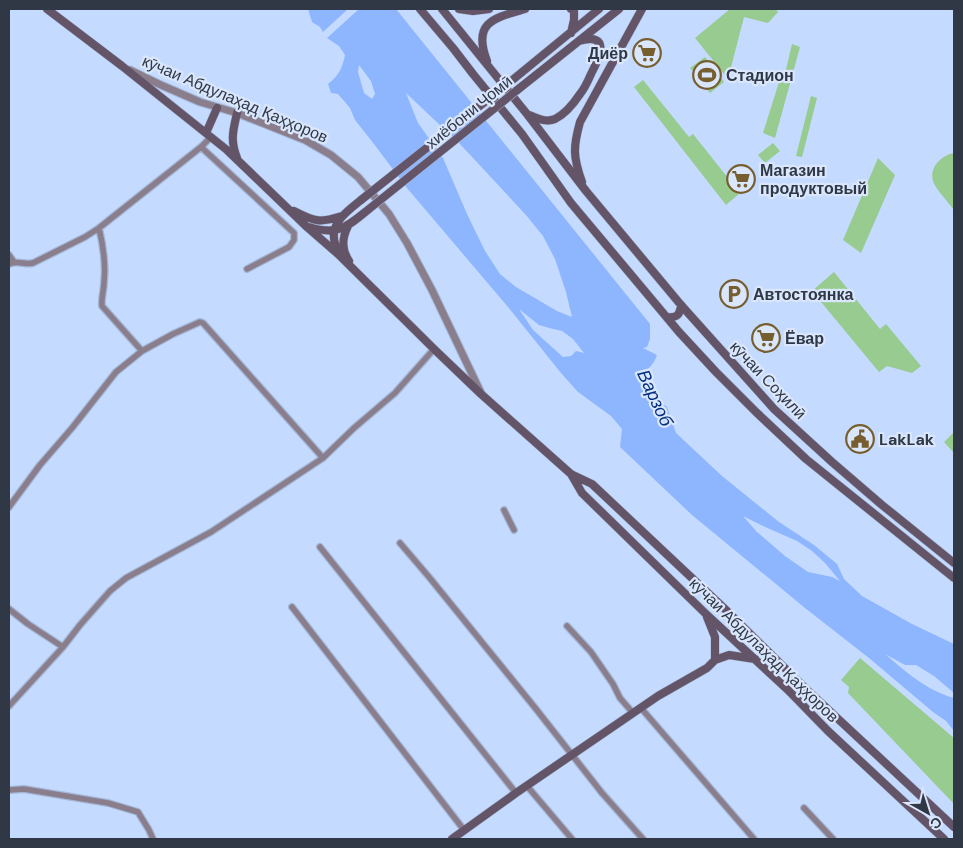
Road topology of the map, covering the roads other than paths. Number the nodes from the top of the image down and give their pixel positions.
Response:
1 (47, 9) edge
2 (420, 9) edge
3 (442, 9) edge
4 (460, 9) edge
5 (489, 9) edge
6 (525, 9) edge
7 (571, 9) edge
8 (599, 9) edge
9 (619, 9) edge
10 (642, 9) edge
11 (570, 32) junction
12 (579, 42) junction
13 (122, 66) junction
14 (490, 69) junction
15 (217, 108) junction
16 (237, 114) junction
17 (527, 114) junction
18 (209, 135) junction
19 (201, 147) junction
20 (238, 161) junction
21 (586, 191) junction
22 (285, 205) junction
23 (342, 216) junction
24 (307, 226) junction
25 (348, 226) junction
26 (99, 228) junction
27 (334, 230) junction
28 (338, 254) junction
29 (9, 255) edge
30 (11, 263) edge
31 (247, 269) dead end
32 (358, 273) junction
33 (681, 305) junction
34 (667, 317) junction
35 (434, 349) junction
36 (142, 351) junction
37 (481, 394) junction
38 (323, 458) junction
39 (571, 474) junction
40 (9, 507) edge
41 (504, 510) dead end
42 (514, 530) dead end
43 (400, 543) dead end
44 (320, 547) dead end
45 (954, 563) edge
46 (954, 578) edge
47 (292, 607) dead end
48 (9, 609) edge
49 (707, 615) junction
50 (567, 626) dead end
51 (63, 647) junction
52 (755, 659) junction
53 (715, 660) junction
54 (9, 706) edge
55 (641, 708) junction
56 (633, 713) junction
57 (572, 755) junction
58 (527, 786) junction
59 (9, 790) edge
60 (516, 793) junction
61 (804, 808) dead end
62 (954, 828) edge
63 (464, 830) junction
64 (153, 839) edge
65 (452, 839) edge
66 (572, 839) edge
67 (643, 839) edge
68 (754, 839) edge
69 (832, 839) edge
70 (944, 839) edge

1 - 13 main road
2 - 34 main road
3 - 14 main road, кӯчаи Соҳилӣ
4 - 5 main road
6 - 14 main road
7 - 11 main road
8 - 11 main road, хиёбони Ҷомӣ
9 - 12 main road, хиёбони Ҷомӣ
10 - 21 main road
11 - 23 main road, хиёбони Ҷомӣ, bridge
12 - 17 main road
12 - 25 main road, хиёбони Ҷомӣ, bridge
13 - 15 street, кӯчаи Абдулаҳад Қаҳҳоров
13 - 18 main road, кӯчаи Абдулаҳад Қаҳҳоров
14 - 17 main road, кӯчаи Соҳилӣ
15 - 16 street, кӯчаи Абдулаҳад Қаҳҳоров
15 - 18 main road
16 - 20 main road
16 - 37 street, кӯчаи Абдулаҳад Қаҳҳоров
17 - 21 main road, кӯчаи Соҳилӣ
18 - 19 street
18 - 20 main road, кӯчаи Абдулаҳад Қаҳҳоров
19 - 26 street
19 - 31 street
20 - 22 main road, кӯчаи Абдулаҳад Қаҳҳоров
21 - 33 main road, кӯчаи Соҳилӣ
22 - 23 main road
22 - 24 main road, кӯчаи Абдулаҳад Қаҳҳоров
23 - 27 main road, хиёбони Ҷомӣ
24 - 27 main road, хиёбони Ҷомӣ
24 - 28 main road, кӯчаи Абдулаҳад Қаҳҳоров
25 - 27 main road, хиёбони Ҷомӣ
25 - 32 main road
26 - 30 street
26 - 36 street
27 - 28 main road
28 - 32 main road, кӯчаи Абдулаҳад Қаҳҳоров
29 - 30 street
32 - 35 main road, кӯчаи Абдулаҳад Қаҳҳоров
33 - 34 main road
33 - 45 main road, кӯчаи Соҳилӣ
34 - 46 main road
35 - 37 main road, кӯчаи Абдулаҳад Қаҳҳоров
35 - 38 street
36 - 38 street
36 - 40 street
37 - 39 main road, кӯчаи Абдулаҳад Қаҳҳоров
38 - 51 street
39 - 49 main road, кӯчаи Абдулаҳад Қаҳҳоров
39 - 62 main road, кӯчаи Абдулаҳад Қаҳҳоров
41 - 42 street
43 - 57 street
44 - 60 street
47 - 63 street
48 - 51 street
49 - 52 main road, кӯчаи Абдулаҳад Қаҳҳоров
49 - 53 main road
50 - 56 street
51 - 54 street
52 - 53 main road
52 - 70 main road, кӯчаи Абдулаҳад Қаҳҳоров
53 - 55 main road
55 - 56 main road
55 - 68 street
56 - 57 main road
57 - 58 main road
57 - 67 street
58 - 60 main road
58 - 66 street
59 - 64 street
60 - 63 main road
61 - 69 street
63 - 65 main road

